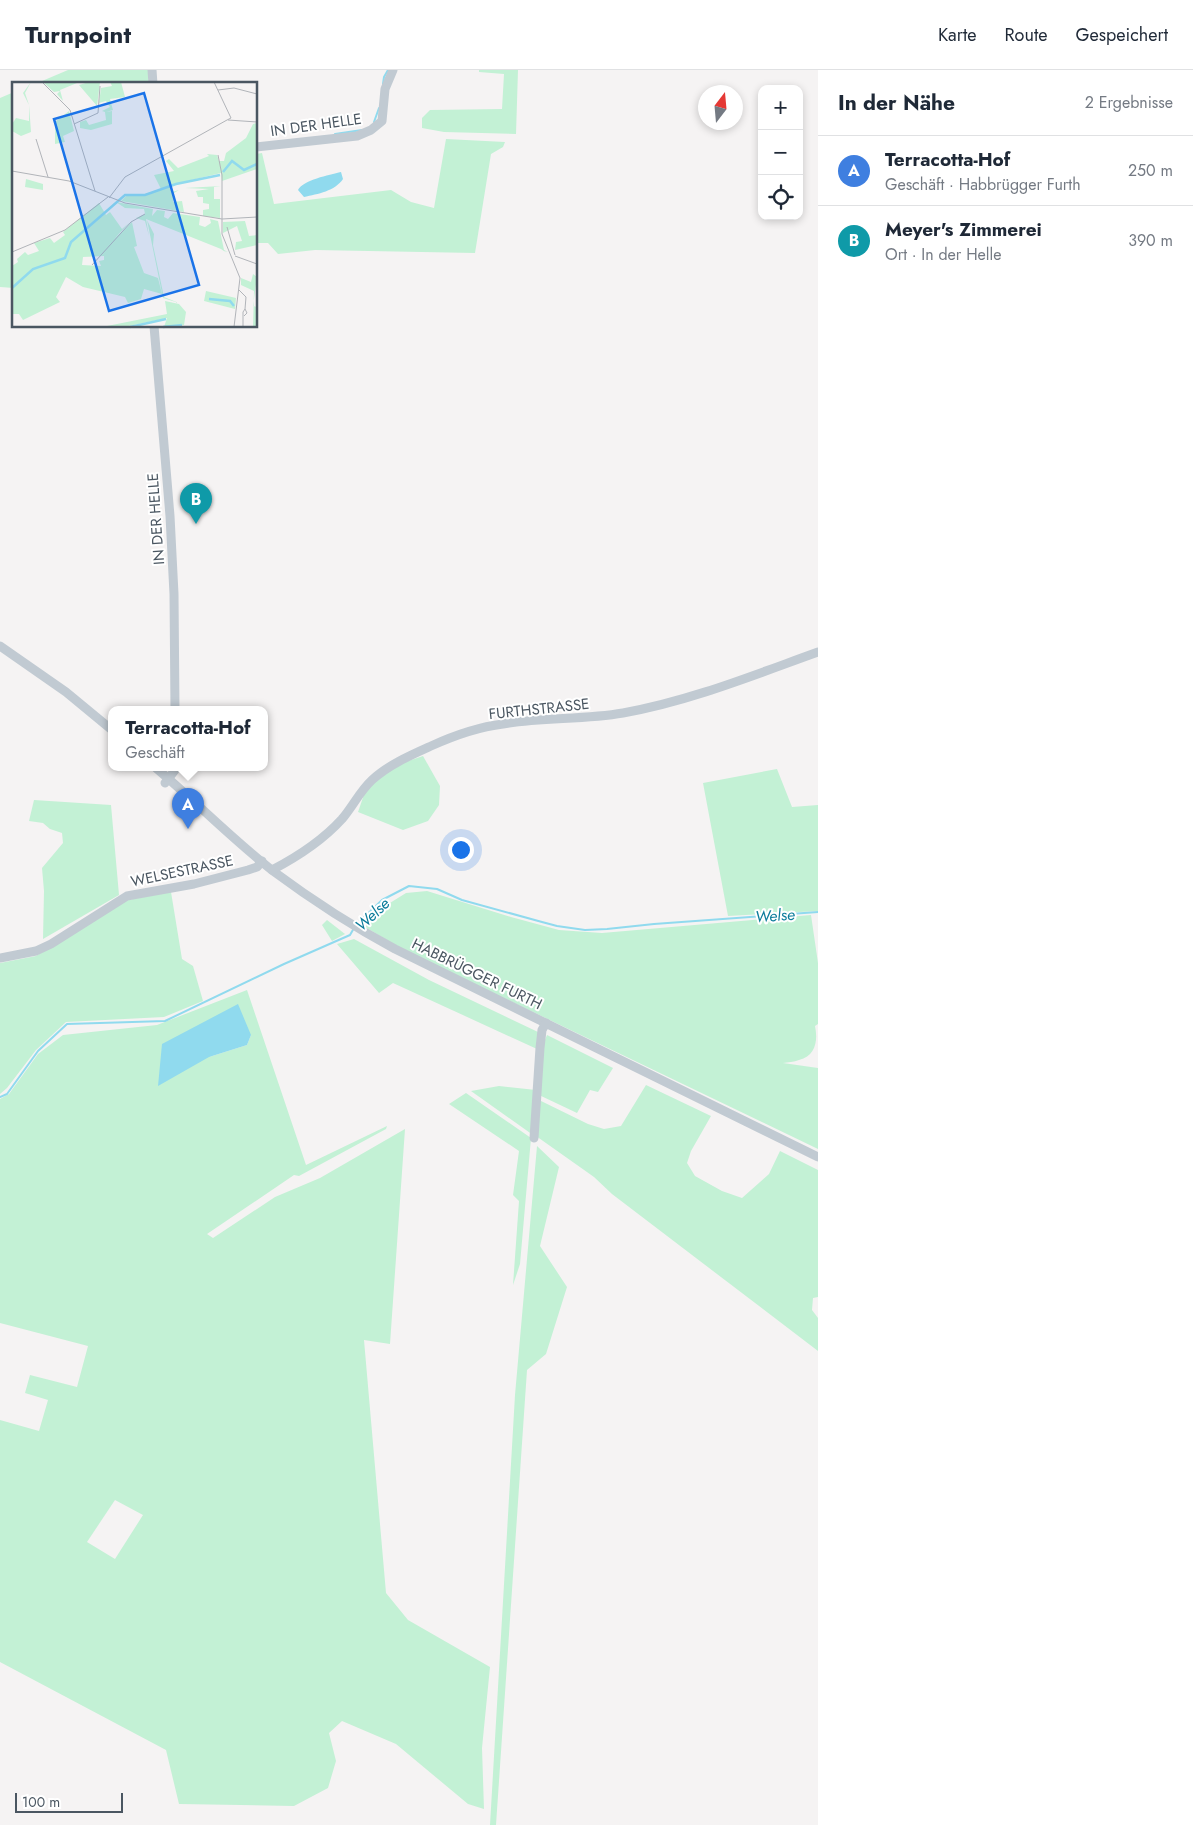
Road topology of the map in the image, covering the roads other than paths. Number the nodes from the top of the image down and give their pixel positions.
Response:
1 (393, 70) edge
2 (258, 147) edge
3 (154, 328) edge
4 (0, 646) edge
5 (818, 652) edge
6 (175, 706) edge
7 (108, 727) edge
8 (159, 771) edge
9 (174, 771) edge
10 (167, 781) junction
11 (262, 861) junction
12 (272, 870) junction
13 (0, 958) edge
14 (546, 1023) junction
15 (534, 1138) dead end
16 (818, 1157) edge

1 - 2 street, IN DER HELLE
3 - 6 street, IN DER HELLE
4 - 7 street
5 - 12 street, FURTHSTRASSE
8 - 10 street, HABBRÜGGER FURTH
9 - 10 street
10 - 11 street, HABBRÜGGER FURTH
11 - 12 street, HABBRÜGGER FURTH
11 - 13 street, WELSESTRASSE
12 - 14 street, HABBRÜGGER FURTH
14 - 15 street
14 - 16 street, HABBRÜGGER FURTH

